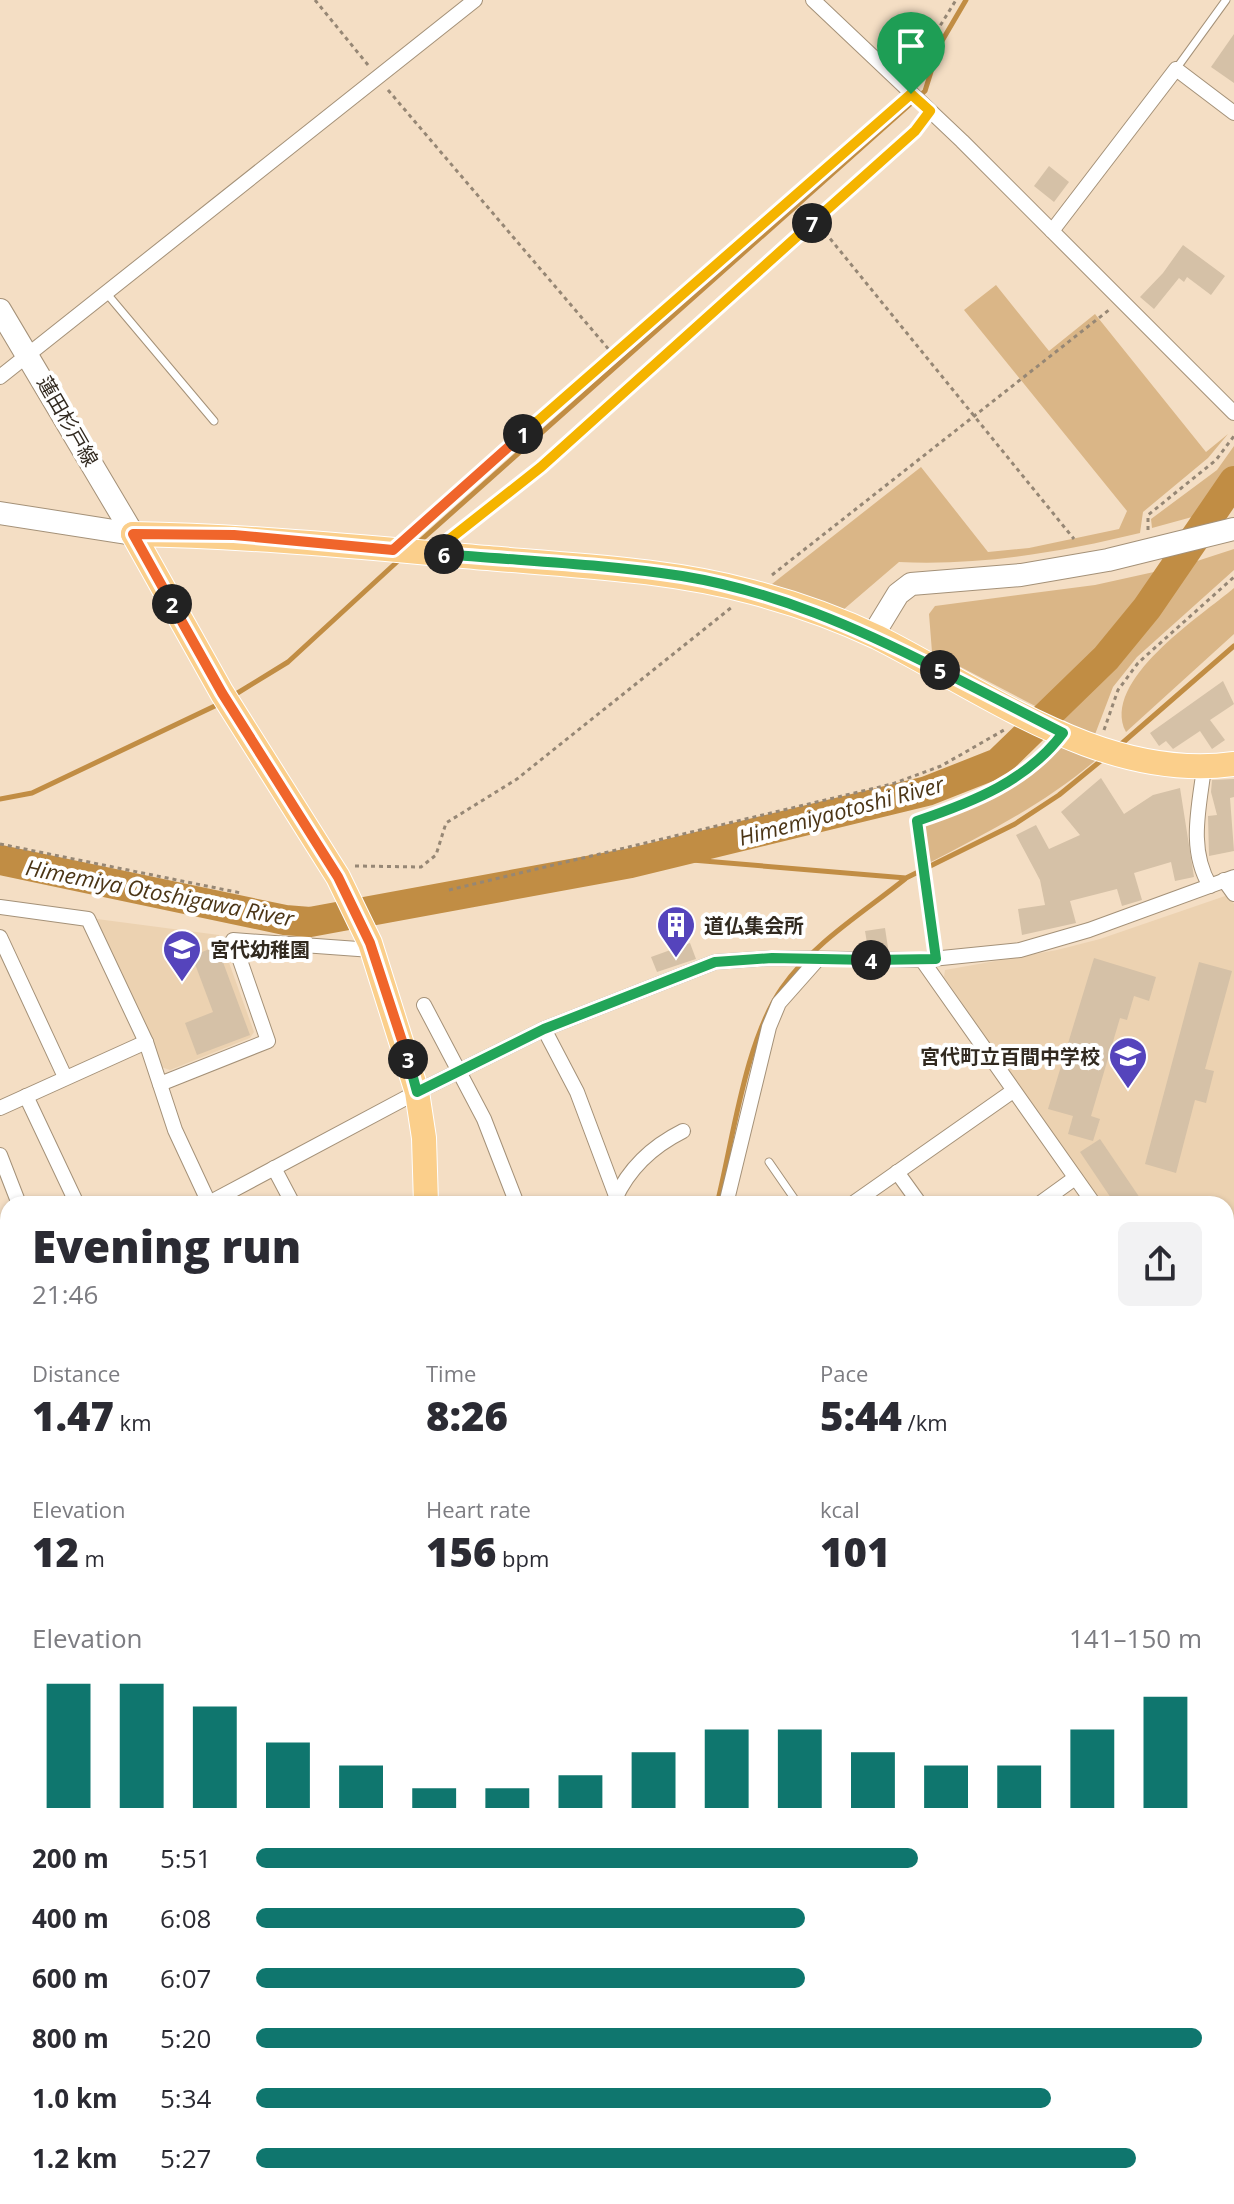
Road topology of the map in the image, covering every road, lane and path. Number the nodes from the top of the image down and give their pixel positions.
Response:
1 (315, 0) edge
2 (475, 0) edge
3 (813, 0) edge
4 (956, 0) edge
5 (1226, 0) edge
6 (1176, 69) junction
7 (378, 78) junction
8 (907, 90) junction
9 (930, 111) junction
10 (1234, 113) edge
11 (815, 220) junction
12 (1052, 231) junction
13 (108, 295) junction
14 (0, 310) edge
15 (29, 353) junction
16 (612, 353) junction
17 (0, 377) edge
18 (1234, 413) edge
19 (214, 421) dead end
20 (1234, 436) edge
21 (0, 513) edge
22 (1234, 529) edge
23 (133, 534) junction
24 (1074, 539) dead end
25 (393, 550) junction
26 (1154, 550) junction
27 (432, 553) junction
28 (1234, 577) edge
29 (873, 635) junction
30 (1019, 711) junction
31 (1063, 733) junction
32 (1093, 747) junction
33 (1234, 764) edge
34 (1204, 768) junction
35 (0, 844) edge
36 (1223, 881) edge
37 (449, 890) dead end
38 (241, 893) dead end
39 (1234, 894) edge
40 (0, 907) edge
41 (0, 937) edge
42 (371, 946) junction
43 (4, 955) edge
44 (818, 959) junction
45 (929, 960) junction
46 (424, 1005) dead end
47 (544, 1029) junction
48 (146, 1042) junction
49 (459, 1071) junction
50 (65, 1077) junction
51 (160, 1084) junction
52 (1013, 1091) junction
53 (417, 1092) junction
54 (26, 1096) junction
55 (0, 1108) edge
56 (683, 1131) dead end
57 (0, 1155) edge
58 (769, 1162) dead end
59 (274, 1168) junction
60 (897, 1172) junction
61 (1075, 1178) junction
62 (16, 1196) edge
63 (73, 1196) edge
64 (205, 1196) edge
65 (221, 1196) edge
66 (289, 1196) edge
67 (426, 1196) edge
68 (514, 1196) edge
69 (613, 1196) edge
70 (616, 1196) edge
71 (728, 1196) edge
72 (792, 1196) edge
73 (863, 1196) edge
74 (914, 1196) edge
75 (1050, 1196) edge
76 (1088, 1196) edge

1 - 7 path
2 - 7 street
3 - 8 street
4 - 8 path
5 - 6 lane
6 - 10 street
6 - 12 street
7 - 13 street
7 - 16 path
8 - 9 street
8 - 16 path
9 - 11 path
9 - 12 street
11 - 24 path
11 - 27 path
12 - 18 street
13 - 15 street
13 - 19 lane
14 - 15 street, 蓮田杉戸線
15 - 17 street
15 - 23 street, 蓮田杉戸線
16 - 25 path
20 - 26 path
21 - 23 street
22 - 26 street
23 - 25 main road
23 - 42 main road
25 - 27 main road
26 - 29 street
27 - 29 main road
28 - 32 path
29 - 30 main road
30 - 31 main road
30 - 37 path
31 - 32 main road
31 - 45 path
32 - 34 main road
33 - 34 main road
34 - 36 street
35 - 38 path
36 - 39 street
36 - 45 street
40 - 48 street
41 - 43 street
42 - 51 street
42 - 53 main road
43 - 50 street
44 - 45 street
44 - 47 street
44 - 71 street
45 - 52 street
46 - 49 street
47 - 49 street
47 - 69 street
48 - 50 street
48 - 51 street
49 - 53 street
49 - 68 street
50 - 54 street
51 - 64 street
52 - 60 street
52 - 61 street
53 - 59 street
53 - 67 main road
54 - 55 street
54 - 63 street
56 - 70 street
57 - 62 street
58 - 72 lane
59 - 65 street
59 - 66 street
60 - 73 street
60 - 74 street
61 - 75 street
61 - 76 street

